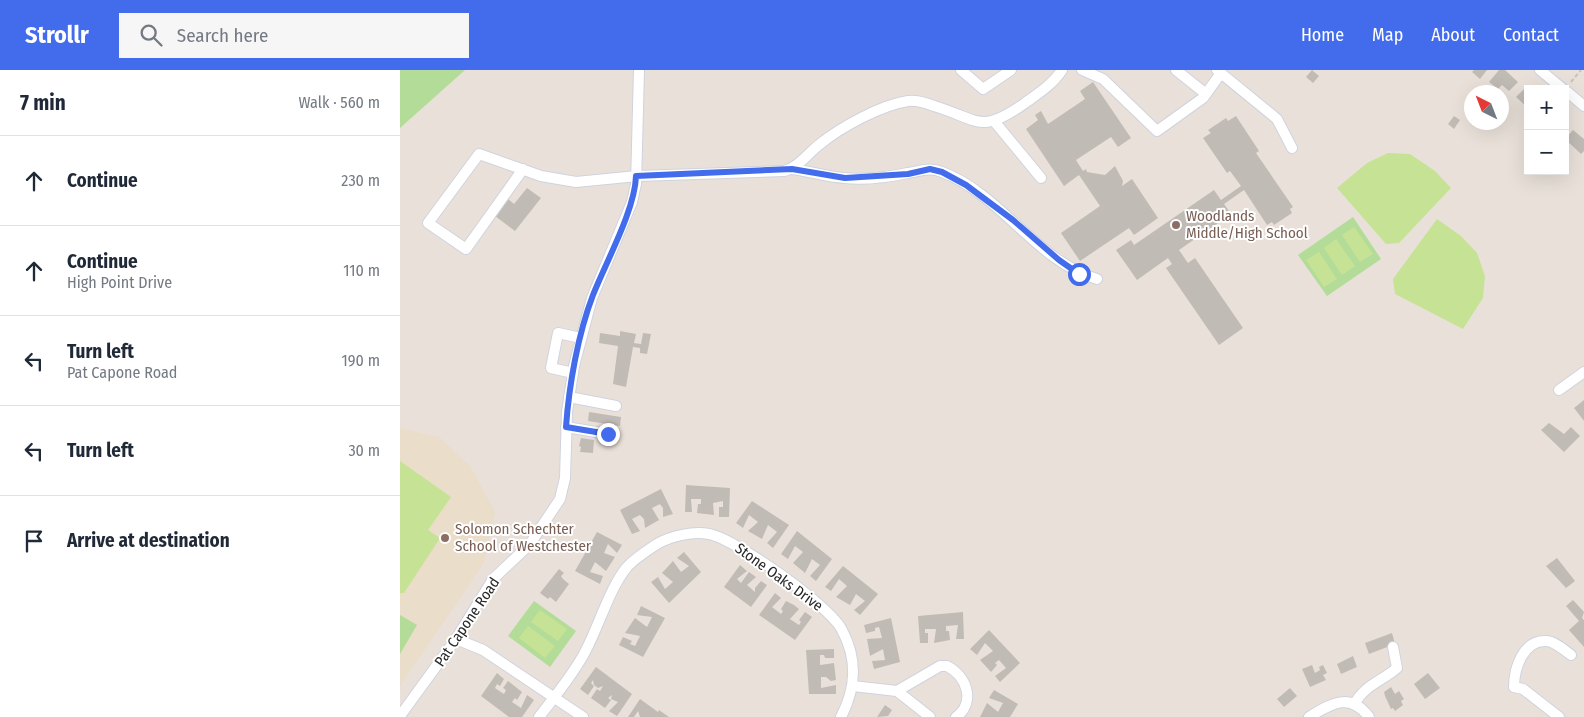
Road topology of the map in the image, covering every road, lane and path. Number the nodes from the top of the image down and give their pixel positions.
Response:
1 (639, 70) edge
2 (962, 70) edge
3 (1011, 70) edge
4 (1062, 70) edge
5 (1082, 70) edge
6 (1176, 70) edge
7 (1540, 70) edge
8 (1581, 70) edge
9 (1219, 72) edge
10 (1562, 85) edge
11 (1568, 85) edge
12 (1569, 91) edge
13 (1206, 94) junction
14 (1584, 106) edge
15 (994, 121) junction
16 (1292, 148) dead end
17 (522, 169) junction
18 (792, 169) junction
19 (636, 176) junction
20 (1040, 178) dead end
21 (1097, 279) dead end
22 (581, 338) junction
23 (573, 372) junction
24 (1584, 372) edge
25 (1559, 390) dead end
26 (569, 397) junction
27 (616, 406) dead end
28 (566, 427) junction
29 (608, 434) dead end
30 (456, 639) junction
31 (1393, 647) dead end
32 (1571, 655) dead end
33 (853, 686) junction
34 (897, 691) junction
35 (554, 697) junction
36 (1355, 703) junction
37 (400, 716) edge
38 (540, 717) edge
39 (583, 717) edge
40 (841, 717) edge
41 (930, 717) edge
42 (956, 717) edge
43 (1309, 717) edge
44 (1369, 717) edge
45 (1559, 717) edge

1 - 19 street, Pat Capone Road
2 - 3 street
4 - 15 street
5 - 13 street
6 - 13 street
7 - 10 street
8 - 11 path
9 - 13 street
9 - 16 street
12 - 14 street
15 - 18 street
15 - 20 street
17 - 17 street
17 - 19 street
18 - 19 street
18 - 21 street
19 - 22 street, Pat Capone Road
22 - 23 street, Pat Capone Road
22 - 23 street
23 - 26 street, Pat Capone Road
24 - 25 street
26 - 27 street
26 - 28 street, Pat Capone Road
28 - 29 street
28 - 30 street, Pat Capone Road
30 - 35 street
30 - 37 street, Pat Capone Road
31 - 36 street
32 - 45 street
33 - 34 street
33 - 35 street, Stone Oaks Drive
33 - 40 street, Stone Oaks Drive
34 - 41 street
34 - 42 street
35 - 38 street, Stone Oaks Drive
35 - 39 street
36 - 43 street
36 - 44 street

